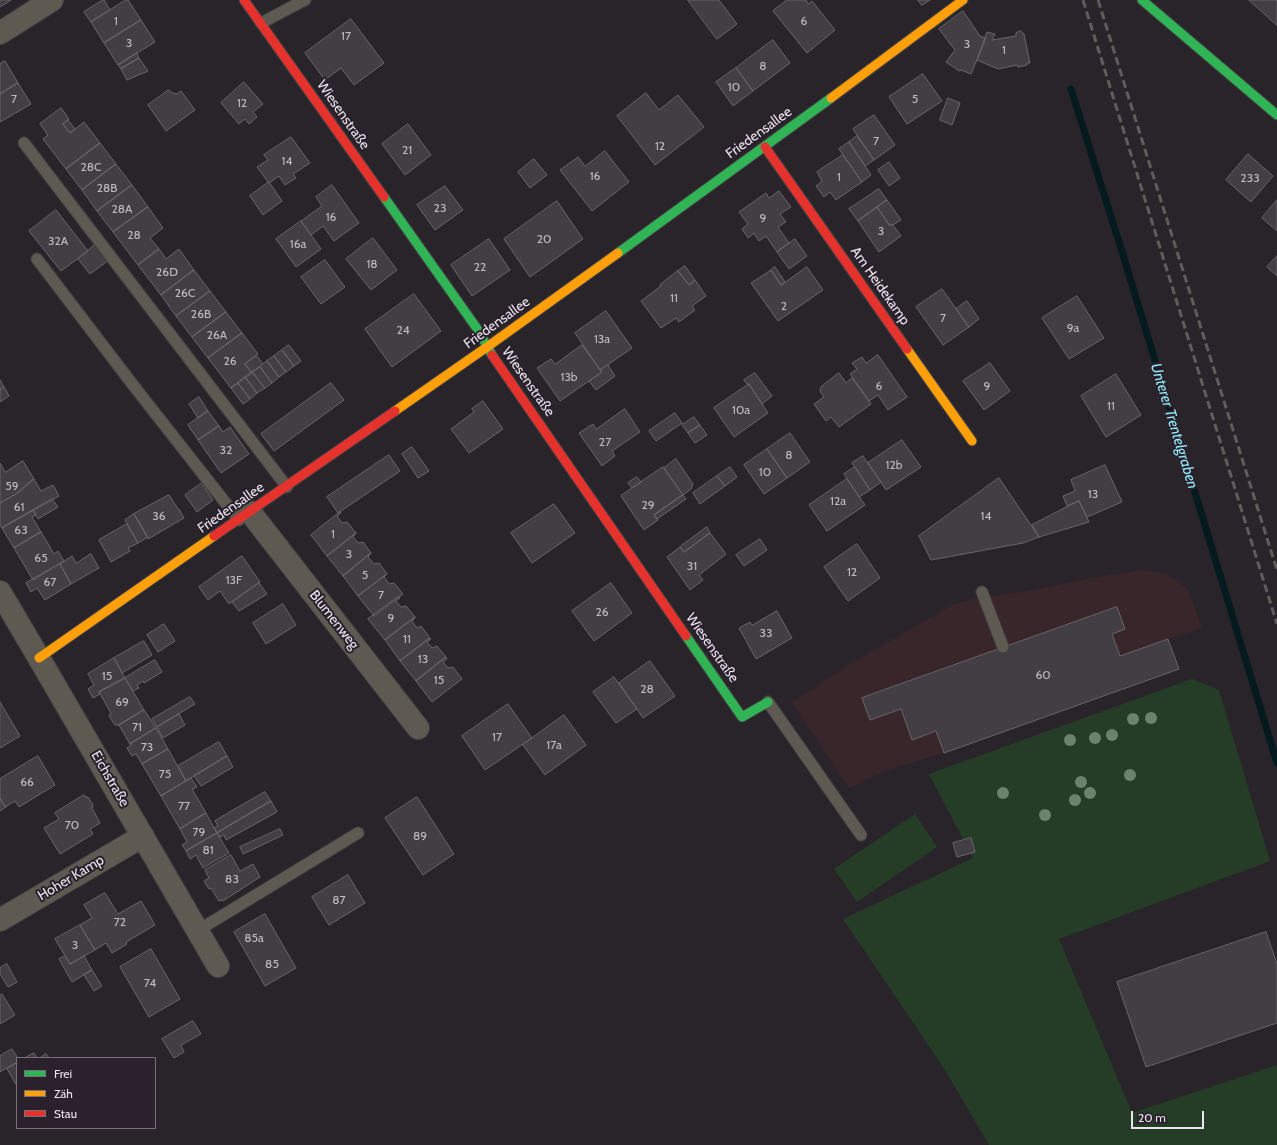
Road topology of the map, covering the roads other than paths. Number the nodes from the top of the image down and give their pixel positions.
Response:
1 (52, 0) edge
2 (244, 0) edge
3 (305, 0) edge
4 (963, 0) edge
5 (1142, 0) edge
6 (261, 23) junction
7 (0, 33) edge
8 (1277, 115) edge
9 (24, 143) dead end
10 (765, 146) junction
11 (37, 259) dead end
12 (487, 348) junction
13 (972, 441) dead end
14 (286, 487) junction
15 (245, 516) junction
16 (0, 592) edge
17 (982, 592) dead end
18 (1003, 647) dead end
19 (40, 658) junction
20 (768, 702) joint
21 (418, 728) dead end
22 (358, 833) dead end
23 (861, 835) dead end
24 (143, 836) junction
25 (0, 920) edge
26 (198, 931) junction
27 (218, 966) dead end

1 - 7 street
2 - 6 street, Wiesenstraße
3 - 6 lane
4 - 10 street, Friedensallee
5 - 8 street
6 - 12 street, Wiesenstraße
9 - 14 lane
10 - 12 street, Friedensallee
10 - 13 street, Am Heidekamp
11 - 15 lane
12 - 14 street, Friedensallee
12 - 20 street, Wiesenstraße
14 - 15 street, Friedensallee
15 - 19 street, Friedensallee
15 - 21 street, Blumenweg
16 - 19 street, Eichstraße
17 - 18 lane
19 - 24 street, Eichstraße
20 - 23 lane
22 - 26 lane
24 - 25 street, Hoher Kamp
24 - 26 street, Eichstraße
26 - 27 street, Eichstraße

